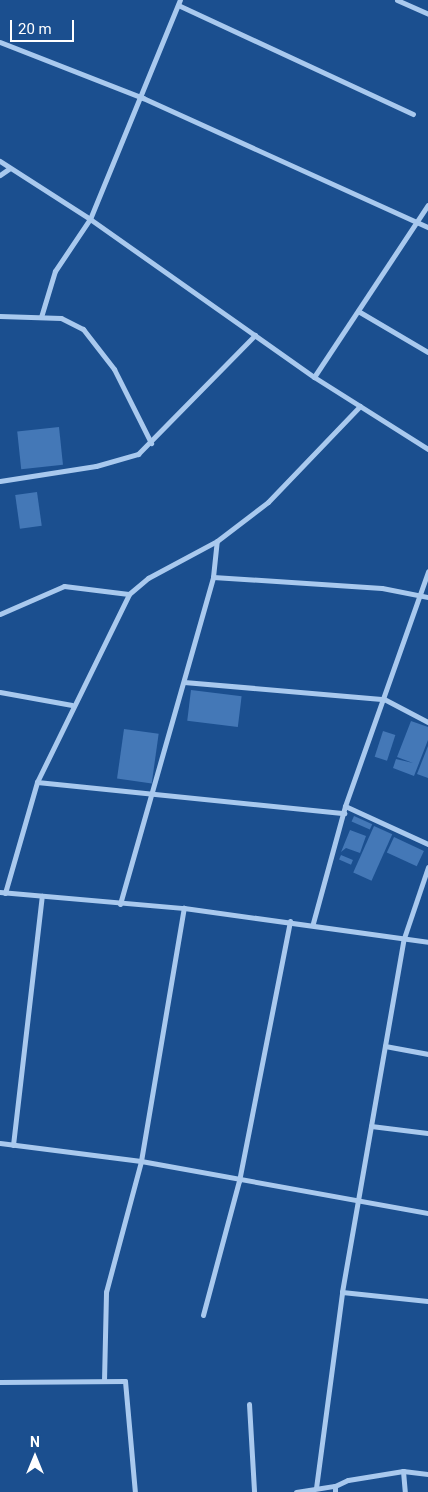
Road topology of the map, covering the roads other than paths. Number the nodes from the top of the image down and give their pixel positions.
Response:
1 (398, 0) edge
2 (179, 2) edge
3 (428, 14) edge
4 (0, 42) edge
5 (143, 98) junction
6 (414, 114) dead end
7 (0, 161) edge
8 (10, 168) junction
9 (0, 175) edge
10 (428, 205) edge
11 (90, 219) junction
12 (418, 221) junction
13 (428, 227) edge
14 (358, 311) junction
15 (0, 316) edge
16 (41, 317) junction
17 (255, 335) junction
18 (428, 352) edge
19 (314, 378) junction
20 (360, 406) junction
21 (428, 440) edge
22 (152, 443) junction
23 (426, 447) edge
24 (0, 480) edge
25 (217, 541) junction
26 (428, 571) edge
27 (213, 577) junction
28 (129, 594) junction
29 (421, 594) junction
30 (428, 598) edge
31 (0, 614) edge
32 (184, 682) junction
33 (0, 692) edge
34 (384, 699) junction
35 (72, 706) junction
36 (428, 722) edge
37 (37, 782) junction
38 (152, 793) junction
39 (345, 806) junction
40 (344, 813) junction
41 (428, 844) edge
42 (428, 867) edge
43 (3, 893) edge
44 (42, 896) junction
45 (120, 904) junction
46 (184, 908) junction
47 (290, 921) junction
48 (313, 923) junction
49 (404, 938) junction
50 (428, 942) edge
51 (385, 1046) junction
52 (428, 1054) edge
53 (371, 1126) junction
54 (428, 1133) edge
55 (0, 1143) edge
56 (13, 1146) junction
57 (142, 1162) junction
58 (239, 1181) junction
59 (358, 1202) junction
60 (428, 1213) edge
61 (342, 1292) junction
62 (428, 1301) edge
63 (203, 1315) dead end
64 (104, 1381) junction
65 (0, 1382) edge
66 (249, 1404) dead end
67 (403, 1471) junction
68 (428, 1474) edge
69 (335, 1486) junction
70 (316, 1488) junction
71 (136, 1492) edge
72 (254, 1492) edge
73 (296, 1492) edge
74 (335, 1492) edge
75 (405, 1492) edge

1 - 3 street
2 - 5 street
2 - 6 street
4 - 5 street
5 - 11 street
5 - 12 street
7 - 8 street
8 - 9 street
8 - 11 street
10 - 12 street
11 - 16 street
11 - 17 street
12 - 13 street
12 - 14 street
14 - 18 street
14 - 19 street
15 - 16 street
16 - 22 street
17 - 19 street
17 - 22 street
19 - 20 street
20 - 23 street
20 - 25 street
21 - 23 street
22 - 24 street
25 - 27 street
25 - 28 street
26 - 29 street
27 - 29 street
27 - 32 street
28 - 31 street
28 - 35 street
29 - 30 street
29 - 34 street
32 - 34 street
32 - 38 street
33 - 35 street
34 - 36 street
34 - 39 street
35 - 37 street
37 - 38 street
37 - 43 street
38 - 40 street
38 - 45 street
39 - 40 street
39 - 41 street
40 - 48 street
42 - 49 street
43 - 44 street
44 - 45 street
44 - 56 street
45 - 46 street
46 - 47 street
46 - 57 street
47 - 48 street
47 - 58 street
48 - 49 street
49 - 50 street
49 - 51 street
51 - 52 street
51 - 53 street
53 - 54 street
53 - 59 street
55 - 56 street
56 - 57 street
57 - 58 street
57 - 64 street
58 - 59 street
58 - 63 street
59 - 60 street
59 - 61 street
61 - 62 street
61 - 70 street
64 - 65 street
64 - 71 street
66 - 72 street
67 - 68 street
67 - 69 street
67 - 75 street
69 - 70 street
69 - 74 street
70 - 73 street

